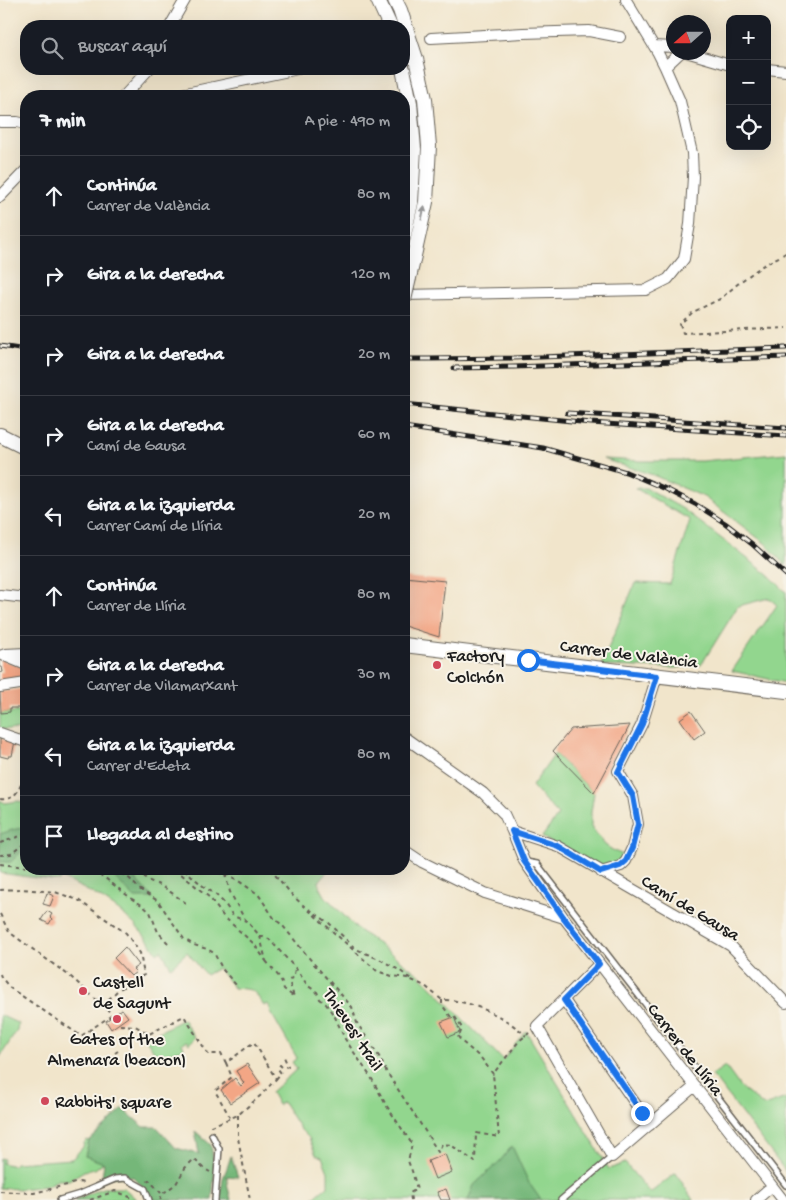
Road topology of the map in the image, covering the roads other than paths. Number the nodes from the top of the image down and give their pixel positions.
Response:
1 (185, 0) edge
2 (378, 0) edge
3 (395, 0) edge
4 (626, 0) edge
5 (173, 20) edge
6 (386, 20) edge
7 (403, 20) edge
8 (620, 37) dead end
9 (431, 38) dead end
10 (410, 41) edge
11 (654, 46) junction
12 (666, 47) edge
13 (711, 59) edge
14 (673, 60) edge
15 (726, 64) edge
16 (666, 67) junction
17 (771, 69) edge
18 (786, 71) edge
19 (143, 75) edge
20 (270, 75) edge
21 (404, 75) edge
22 (131, 90) edge
23 (200, 90) edge
24 (407, 90) edge
25 (410, 103) edge
26 (0, 122) edge
27 (20, 122) edge
28 (20, 176) edge
29 (2, 192) edge
30 (410, 208) edge
31 (410, 273) edge
32 (410, 294) edge
33 (0, 435) edge
34 (20, 445) edge
35 (0, 595) edge
36 (20, 597) edge
37 (410, 645) edge
38 (20, 653) edge
39 (1, 655) edge
40 (20, 663) edge
41 (657, 676) junction
42 (20, 684) edge
43 (0, 687) edge
44 (786, 691) edge
45 (0, 734) edge
46 (20, 735) edge
47 (11, 737) junction
48 (20, 740) edge
49 (410, 741) edge
50 (512, 831) junction
51 (410, 854) edge
52 (524, 861) junction
53 (601, 872) junction
54 (564, 918) junction
55 (599, 964) junction
56 (564, 1000) junction
57 (786, 1003) edge
58 (695, 1086) junction
59 (650, 1125) junction
60 (212, 1134) road end
61 (612, 1157) junction
62 (786, 1184) edge
63 (772, 1186) junction
64 (60, 1200) edge
65 (149, 1200) edge
66 (215, 1200) edge
67 (561, 1200) edge
68 (756, 1200) edge
69 (783, 1200) edge

1 - 5 street
2 - 6 street
7 -> 3 street, bridge
4 - 11 street
8 - 9 street
31 -> 10 street, bridge
11 - 12 street
11 - 16 street
13 - 15 street
14 - 16 street
16 - 32 street
17 - 18 street
19 - 22 street
20 - 23 street
21 - 24 street
25 - 30 street
26 - 27 street
28 - 29 street
33 - 34 street
35 - 36 street
37 - 41 street, Carrer de València
38 - 39 street
39 - 40 street
41 - 44 street, Carrer de València
41 - 53 street
42 - 43 street
45 - 47 street
46 - 47 street
47 - 48 street
49 - 50 street, Carrer de Llíria
50 - 52 street, Carrer de Llíria
50 - 53 street, Camí de Gausa
51 - 54 street
52 - 54 street, Carrer de Llíria
52 - 62 lane
53 - 57 street, Camí de Gausa
54 - 55 street, Carrer de Llíria
55 - 56 street
55 - 58 street, Carrer de Llíria
56 - 59 street
56 - 61 street
58 - 59 street
58 - 63 street, Carrer de Llíria
59 - 61 street
60 - 66 lane
61 - 67 lane
63 - 68 street
63 - 69 street, Carrer de Llíria
64 - 65 lane

